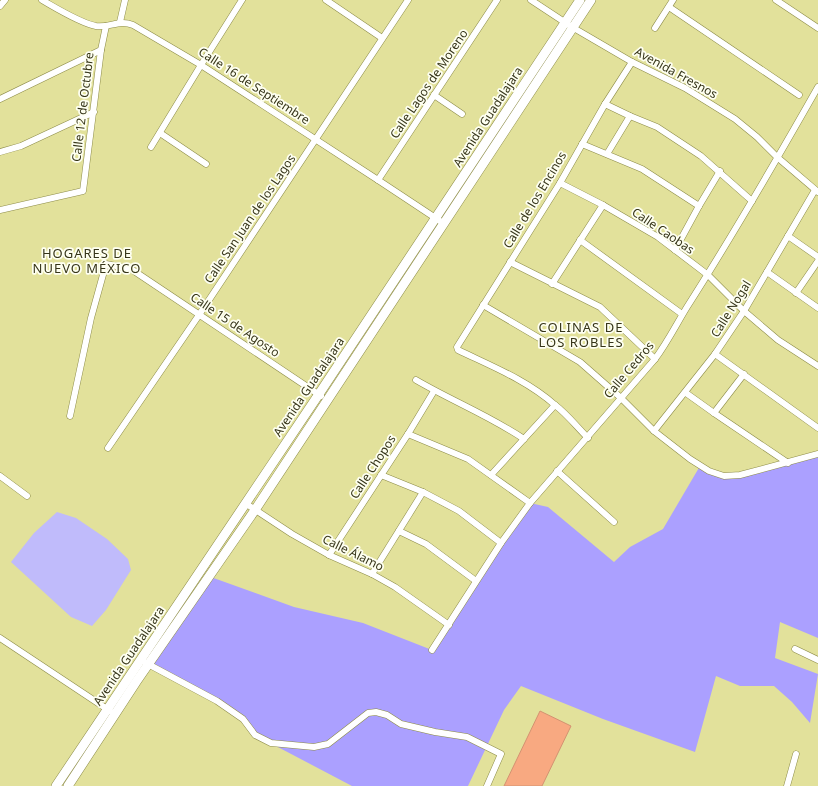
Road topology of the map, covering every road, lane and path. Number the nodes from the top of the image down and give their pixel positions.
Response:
1 (5, 0) edge
2 (42, 0) edge
3 (125, 0) edge
4 (242, 0) edge
5 (326, 0) edge
6 (408, 0) edge
7 (497, 0) edge
8 (531, 0) edge
9 (580, 0) edge
10 (591, 0) edge
11 (673, 0) edge
12 (776, 0) edge
13 (0, 6) edge
14 (669, 7) junction
15 (120, 22) junction
16 (569, 25) junction
17 (106, 26) junction
18 (655, 28) dead end
19 (818, 28) edge
20 (382, 38) junction
21 (101, 50) junction
22 (632, 62) junction
23 (201, 65) junction
24 (818, 87) edge
25 (434, 95) junction
26 (799, 96) dead end
27 (0, 100) edge
28 (605, 104) junction
29 (94, 112) junction
30 (462, 114) dead end
31 (630, 116) junction
32 (160, 133) junction
33 (316, 139) junction
34 (582, 144) junction
35 (151, 147) dead end
36 (0, 152) edge
37 (607, 154) junction
38 (777, 156) junction
39 (206, 164) dead end
40 (720, 172) junction
41 (378, 180) junction
42 (560, 183) junction
43 (816, 191) edge
44 (752, 201) junction
45 (603, 205) junction
46 (699, 206) junction
47 (0, 210) edge
48 (439, 221) junction
49 (788, 236) junction
50 (580, 240) junction
51 (676, 250) junction
52 (818, 257) edge
53 (818, 261) edge
54 (510, 262) junction
55 (767, 272) junction
56 (708, 275) junction
57 (393, 281) junction
58 (552, 284) junction
59 (401, 287) junction
60 (796, 293) junction
61 (483, 305) junction
62 (818, 308) edge
63 (744, 311) junction
64 (682, 314) junction
65 (200, 315) junction
66 (356, 338) junction
67 (365, 343) junction
68 (715, 354) junction
69 (655, 359) junction
70 (818, 366) edge
71 (744, 374) junction
72 (416, 380) dead end
73 (434, 391) junction
74 (686, 393) junction
75 (319, 394) junction
76 (621, 398) junction
77 (328, 400) junction
78 (555, 405) junction
79 (714, 413) junction
80 (70, 416) dead end
81 (818, 428) edge
82 (654, 432) junction
83 (408, 434) junction
84 (588, 438) junction
85 (524, 439) junction
86 (108, 448) dead end
87 (282, 450) junction
88 (818, 454) edge
89 (290, 456) junction
90 (788, 463) junction
91 (557, 471) junction
92 (381, 474) junction
93 (491, 475) junction
94 (0, 476) edge
95 (423, 492) junction
96 (27, 496) dead end
97 (530, 503) junction
98 (245, 504) junction
99 (255, 510) junction
100 (614, 522) dead end
101 (399, 531) junction
102 (501, 543) junction
103 (330, 555) junction
104 (372, 574) junction
105 (476, 581) junction
106 (449, 625) junction
107 (0, 638) edge
108 (432, 650) dead end
109 (796, 650) dead end
110 (818, 660) edge
111 (145, 662) junction
112 (111, 712) junction
113 (796, 754) dead end
114 (56, 786) edge
115 (68, 786) edge
116 (487, 786) edge
117 (787, 786) edge

1 - 13 street
2 - 17 street
3 - 15 street
4 - 23 street
5 - 20 street
6 - 20 street, Calle San Juan de los Lagos
7 - 25 street, Calle Lagos de Moreno
8 - 16 street
9 - 16 street, Avenida Guadalajara
10 - 16 street, Avenida Guadalajara
11 - 14 street
12 - 19 street
14 - 18 street
14 - 26 street
15 - 17 street
15 - 23 street, Calle 16 de Septiembre
16 - 22 street, Avenida Fresnos
16 - 48 street, Avenida Guadalajara
17 - 21 street, Calle 12 de Octubre
20 - 33 street, Calle San Juan de los Lagos
21 - 27 street
21 - 29 street, Calle 12 de Octubre
22 - 28 street, Calle de los Encinos
22 - 38 street, Avenida Fresnos
23 - 32 street
23 - 33 street, Calle 16 de Septiembre
24 - 38 street, Calle Cedros
25 - 30 street
25 - 41 street, Calle Lagos de Moreno
28 - 31 street
28 - 34 street, Calle de los Encinos
29 - 36 street
29 - 47 street, Calle 12 de Octubre
31 - 37 street
31 - 40 street
32 - 35 street
32 - 39 street
33 - 41 street, Calle 16 de Septiembre
33 - 65 street, Calle San Juan de los Lagos
34 - 37 street
34 - 42 street, Calle de los Encinos
37 - 46 street
38 - 43 street, Avenida Fresnos
38 - 44 street, Calle Cedros
40 - 44 street
40 - 46 street
41 - 48 street, Calle 16 de Septiembre
42 - 45 street, Calle Caobas
42 - 54 street, Calle de los Encinos
43 - 49 street, Calle Nogal
44 - 56 street, Calle Cedros
45 - 50 street
45 - 51 street, Calle Caobas
46 - 51 street
48 - 57 street, Avenida Guadalajara
48 - 59 street, Avenida Guadalajara
49 - 52 street
49 - 55 street, Calle Nogal
50 - 58 street
50 - 64 street
51 - 56 street, Calle Caobas
53 - 60 street
54 - 58 street
54 - 61 street, Calle de los Encinos
55 - 60 street
55 - 63 street, Calle Nogal
56 - 63 street, Calle Caobas
56 - 64 street, Calle Cedros
57 - 59 street
57 - 66 street, Avenida Guadalajara
58 - 69 street
59 - 67 street, Avenida Guadalajara
60 - 62 street
61 - 76 street
61 - 78 street, Calle de los Encinos
63 - 68 street, Calle Nogal
63 - 70 street, Calle Caobas
64 - 69 street, Calle Cedros
65 - 75 street, Calle 15 de Agosto
65 - 80 street, Calle 15 de Agosto
65 - 86 street, Calle San Juan de los Lagos
66 - 67 street
66 - 75 street, Avenida Guadalajara
67 - 77 street, Avenida Guadalajara
68 - 71 street
68 - 74 street, Calle Nogal
69 - 76 street, Calle Cedros
71 - 79 street
71 - 81 street
72 - 73 street
73 - 83 street, Calle Chopos
73 - 85 street
74 - 79 street
74 - 82 street, Calle Nogal
75 - 77 street, Calle 15 de Agosto
75 - 87 street, Avenida Guadalajara
76 - 82 street
76 - 84 street, Calle Cedros
77 - 89 street, Avenida Guadalajara
78 - 84 street
78 - 85 street
79 - 90 street
82 - 90 street
83 - 92 street, Calle Chopos
83 - 93 street
84 - 91 street, Calle Cedros
85 - 93 street
87 - 89 street
87 - 98 street, Avenida Guadalajara
88 - 90 street
89 - 99 street, Avenida Guadalajara
91 - 97 street, Calle Cedros
91 - 100 street
92 - 95 street
92 - 103 street, Calle Chopos
93 - 97 street
94 - 96 street
95 - 101 street
95 - 102 street
97 - 102 street, Calle Cedros
98 - 99 street, Calle Álamo
98 - 111 street, Avenida Guadalajara
99 - 103 street, Calle Álamo
99 - 111 street, Avenida Guadalajara
101 - 104 street
101 - 105 street
102 - 105 street, Calle Cedros
103 - 104 street, Calle Álamo
104 - 106 street, Calle Álamo
105 - 106 street, Calle Cedros
106 - 108 street, Calle Cedros
107 - 112 street
109 - 110 street
111 - 112 street, Avenida Guadalajara
111 - 116 street
112 - 114 street, Avenida Guadalajara
112 - 115 street, Avenida Guadalajara
113 - 117 street

